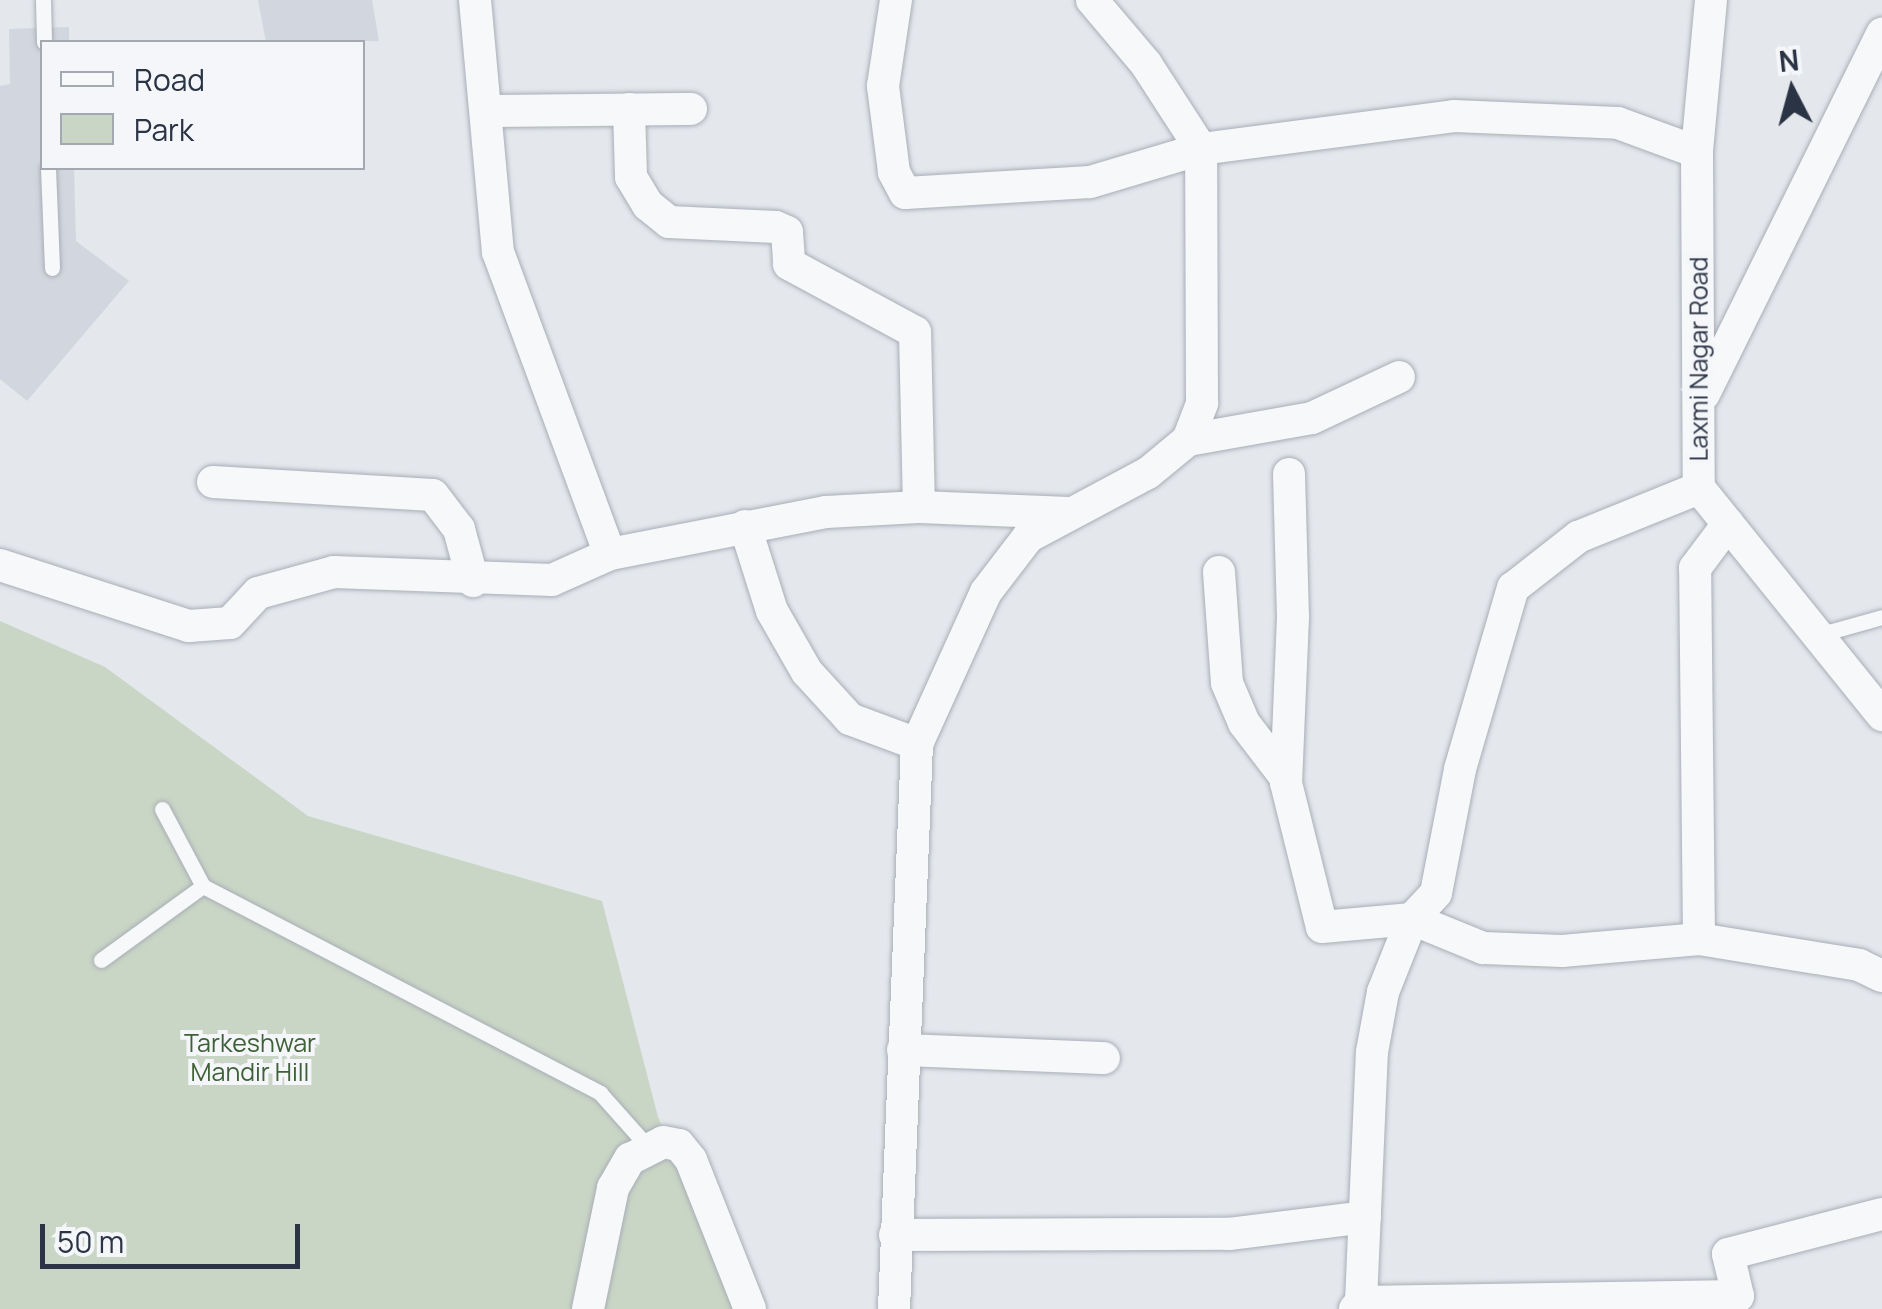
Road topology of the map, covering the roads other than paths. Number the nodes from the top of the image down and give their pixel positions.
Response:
1 (43, 0) edge
2 (474, 0) edge
3 (896, 0) edge
4 (1092, 0) edge
5 (1711, 0) edge
6 (1882, 34) edge
7 (44, 40) edge
8 (629, 109) junction
9 (691, 109) dead end
10 (486, 111) junction
11 (1201, 149) junction
12 (1697, 152) junction
13 (48, 170) edge
14 (52, 268) dead end
15 (1398, 377) dead end
16 (1700, 403) junction
17 (1188, 440) junction
18 (1290, 474) dead end
19 (214, 482) dead end
20 (1699, 488) junction
21 (919, 507) junction
22 (1069, 513) junction
23 (1728, 524) junction
24 (745, 526) junction
25 (610, 554) junction
26 (0, 565) edge
27 (1219, 572) dead end
28 (473, 581) junction
29 (1882, 616) edge
30 (1818, 635) junction
31 (1882, 715) edge
32 (917, 744) junction
33 (1286, 778) junction
34 (162, 809) dead end
35 (203, 886) junction
36 (1412, 919) junction
37 (1700, 939) junction
38 (101, 960) dead end
39 (1881, 973) edge
40 (902, 1050) junction
41 (1104, 1058) dead end
42 (646, 1146) junction
43 (1882, 1214) edge
44 (1365, 1217) junction
45 (895, 1235) junction
46 (1358, 1305) edge
47 (588, 1309) edge
48 (750, 1309) edge
49 (894, 1309) edge

1 - 7 lane
2 - 10 street
3 - 11 street
4 - 11 street
5 - 12 street, Laxmi Nagar Road
6 - 16 street
8 - 9 street
8 - 10 street
8 - 21 street
10 - 25 street
11 - 12 street
11 - 17 street
12 - 16 street, Laxmi Nagar Road
13 - 14 lane
15 - 17 street
16 - 20 street, Laxmi Nagar Road
17 - 22 street
18 - 33 street
19 - 28 street
20 - 23 street, Laxmi Nagar Road
20 - 36 street
21 - 22 street
21 - 24 street
22 - 32 street
23 - 30 street, Laxmi Nagar Road
23 - 37 street
24 - 25 street
24 - 32 street
25 - 28 street
26 - 28 street
27 - 33 street
29 - 30 lane
30 - 31 street, Laxmi Nagar Road
32 - 40 street
33 - 36 street
34 - 35 lane
35 - 38 lane
35 - 42 lane
36 - 37 street
36 - 44 street
37 - 39 street
40 - 41 street
40 - 45 street
42 - 47 street
42 - 48 street
43 - 46 street
44 - 45 street
44 - 46 street
45 - 49 street

